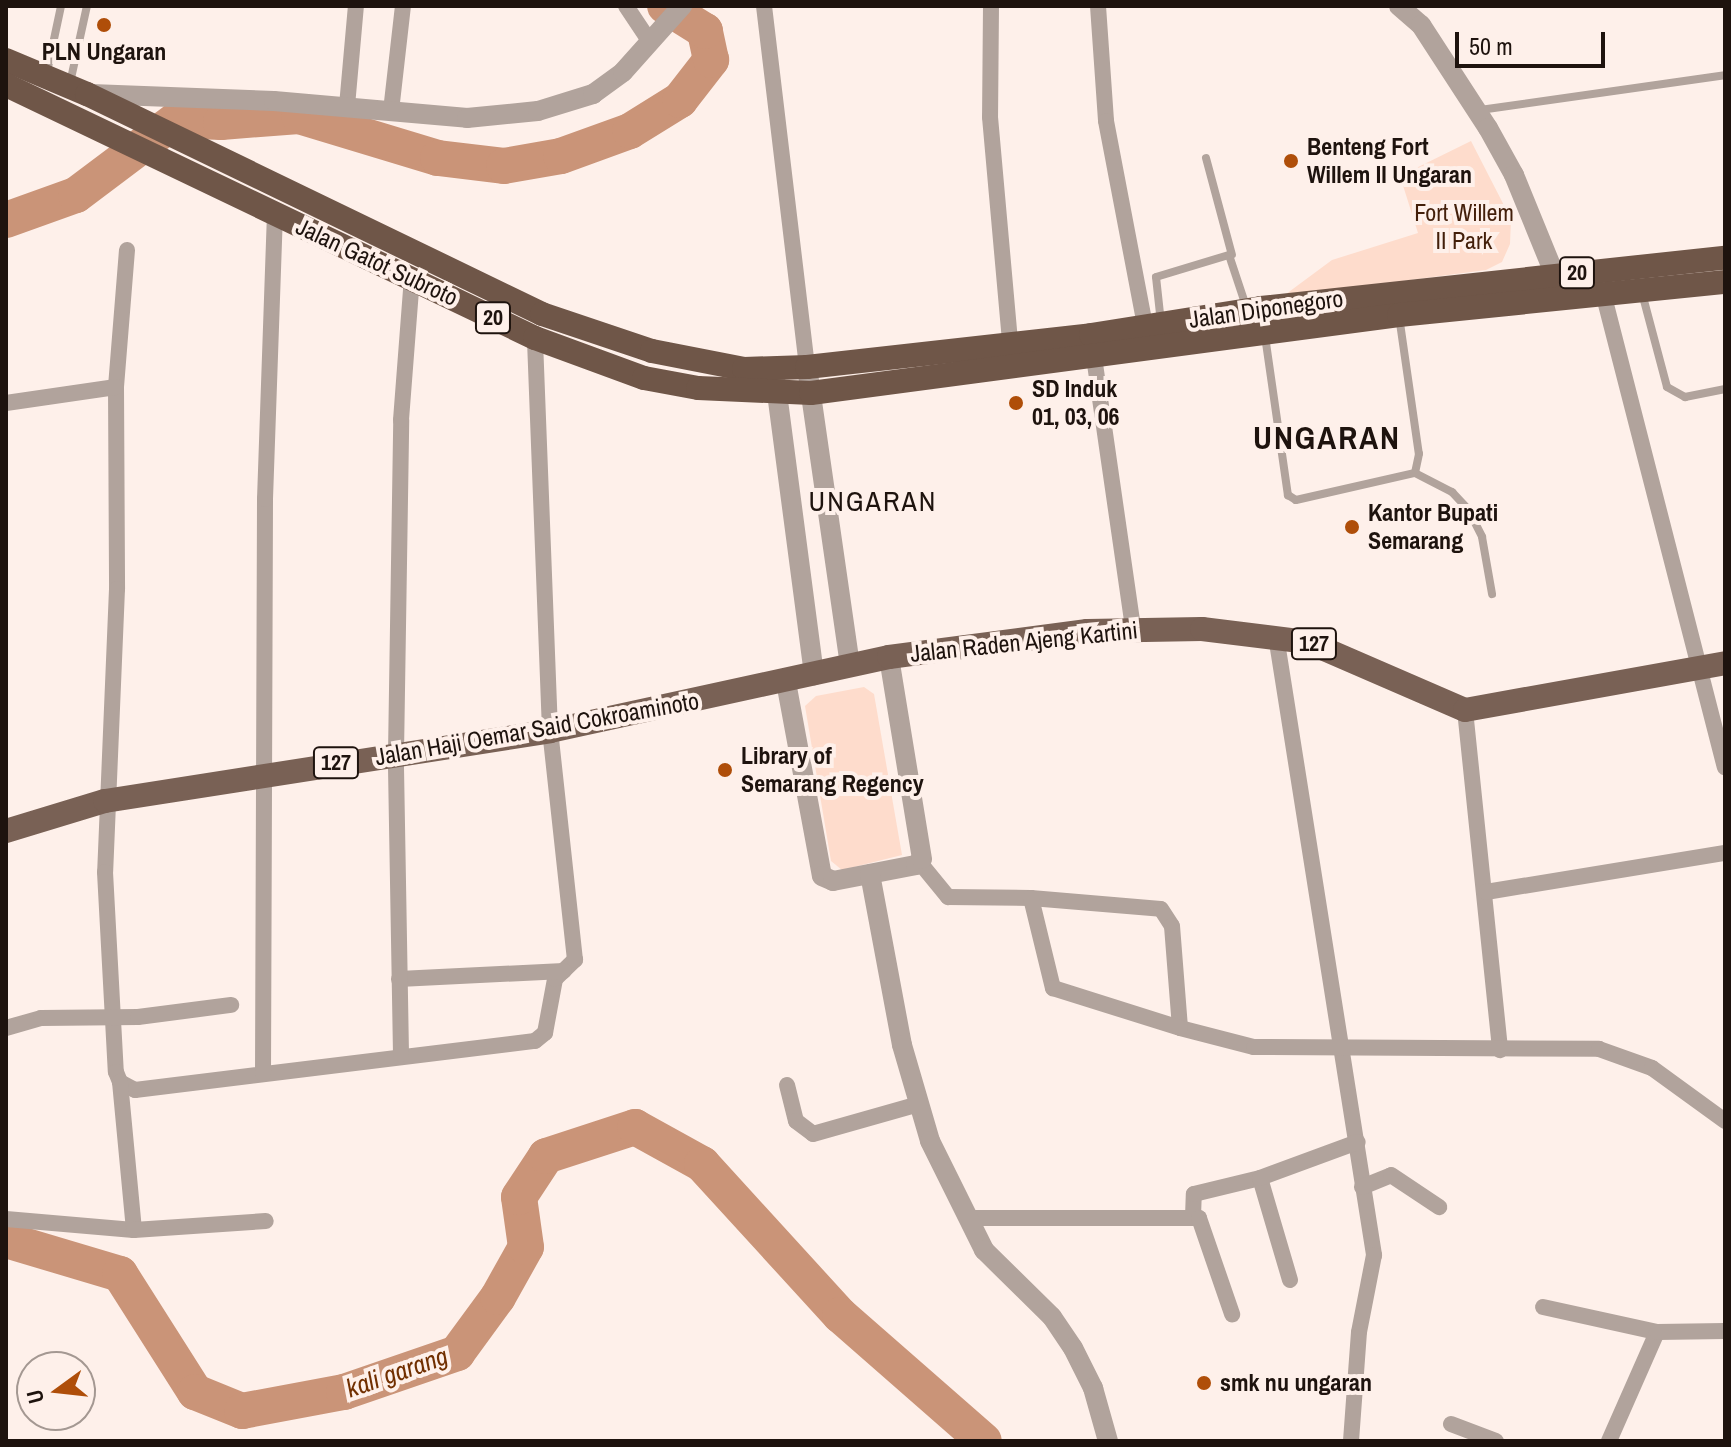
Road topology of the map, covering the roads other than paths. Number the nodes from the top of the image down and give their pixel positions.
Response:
1 (61, 6) edge
2 (87, 6) edge
3 (356, 6) edge
4 (403, 6) edge
5 (626, 6) edge
6 (682, 6) edge
7 (764, 6) edge
8 (991, 6) edge
9 (1098, 6) edge
10 (1399, 6) edge
11 (656, 36) junction
12 (6, 60) edge
13 (1725, 75) edge
14 (45, 77) junction
15 (6, 85) edge
16 (78, 90) junction
17 (347, 106) junction
18 (1477, 110) junction
19 (391, 111) junction
20 (1206, 158) dead end
21 (202, 165) junction
22 (275, 214) junction
23 (127, 250) dead end
24 (1232, 255) junction
25 (1725, 258) edge
26 (1600, 271) junction
27 (1555, 275) junction
28 (412, 278) junction
29 (1725, 282) edge
30 (1641, 292) junction
31 (1601, 296) junction
32 (1564, 298) junction
33 (1398, 304) junction
34 (1254, 309) junction
35 (1153, 325) junction
36 (1265, 333) junction
37 (535, 338) junction
38 (1010, 343) junction
39 (1094, 357) junction
40 (807, 367) junction
41 (775, 370) junction
42 (116, 387) junction
43 (1725, 389) edge
44 (811, 393) junction
45 (776, 395) junction
46 (6, 403) edge
47 (1415, 473) junction
48 (828, 520) junction
49 (793, 526) junction
50 (1492, 594) dead end
51 (1133, 628) junction
52 (1276, 636) junction
53 (889, 657) junction
54 (1725, 663) edge
55 (850, 666) junction
56 (1697, 666) junction
57 (814, 675) junction
58 (786, 682) junction
59 (1465, 710) junction
60 (550, 731) junction
61 (396, 754) junction
62 (1725, 767) edge
63 (263, 775) junction
64 (105, 801) junction
65 (6, 831) edge
66 (1725, 853) edge
67 (921, 864) junction
68 (870, 874) junction
69 (1486, 892) junction
70 (1031, 898) junction
71 (564, 971) junction
72 (399, 979) junction
73 (231, 1005) dead end
74 (111, 1018) junction
75 (6, 1028) edge
76 (1180, 1028) junction
77 (1339, 1047) junction
78 (1500, 1050) junction
79 (401, 1054) junction
80 (263, 1074) junction
81 (120, 1082) junction
82 (787, 1085) dead end
83 (919, 1104) junction
84 (1725, 1121) edge
85 (1358, 1142) junction
86 (1260, 1178) junction
87 (1362, 1187) junction
88 (1439, 1207) dead end
89 (1193, 1217) junction
90 (967, 1218) junction
91 (6, 1219) edge
92 (266, 1221) dead end
93 (134, 1230) junction
94 (1290, 1280) dead end
95 (1543, 1307) dead end
96 (1232, 1314) dead end
97 (1725, 1331) edge
98 (1657, 1332) junction
99 (1451, 1424) dead end
100 (1110, 1441) edge
101 (1351, 1441) edge
102 (1496, 1441) edge
103 (1609, 1441) edge

1 - 14 lane
2 - 16 lane
3 - 17 street
4 - 19 street
5 - 11 street
6 - 11 street
7 - 40 street
8 - 38 street
9 - 35 street
10 - 18 street
11 - 19 street
12 - 14 highway, Jalan Gatot Subroto / 20
13 - 18 lane
14 - 16 highway, Jalan Gatot Subroto / 20
15 - 21 highway, Jalan Gatot Subroto / 20
16 - 17 street
16 - 21 highway, Jalan Gatot Subroto / 20
17 - 19 street
18 - 27 street
20 - 24 lane
21 - 22 highway, Jalan Gatot Subroto / 20
21 - 41 highway, Jalan Gatot Subroto / 20
22 - 28 highway, Jalan Gatot Subroto / 20
22 - 63 street
23 - 42 street
24 - 34 lane
24 - 35 lane
25 - 26 highway, Jalan Diponegoro / 20
26 - 27 highway, Jalan Diponegoro / 20
26 - 31 street
27 - 32 street
27 - 33 highway, Jalan Diponegoro / 20
28 - 37 highway, Jalan Gatot Subroto / 20
28 - 61 street
29 - 30 highway, Jalan Diponegoro / 20
30 - 31 highway, Jalan Diponegoro / 20
30 - 43 lane
31 - 32 highway, Jalan Diponegoro / 20
31 - 56 street
32 - 33 highway, Jalan Diponegoro / 20
33 - 34 highway, Jalan Diponegoro / 20
33 - 36 highway, Jalan Diponegoro / 20
33 - 47 lane
34 - 35 highway, Jalan Diponegoro / 20
34 - 36 lane
35 - 38 highway, Jalan Diponegoro / 20
36 - 39 highway, Jalan Diponegoro / 20
36 - 47 lane
37 - 45 highway, Jalan Gatot Subroto / 20
37 - 60 street
38 - 40 highway, Jalan Diponegoro / 20
39 - 44 highway, Jalan Diponegoro / 20
39 - 51 street
40 - 41 highway, Jalan Gatot Subroto / 20
40 - 44 street
41 - 45 street
42 - 46 street
42 - 64 street
44 - 45 highway, Jalan Gatot Subroto / 20
44 - 48 street
45 - 49 street
47 - 50 lane
48 - 49 street
48 - 55 street
49 - 57 street
51 - 52 main road, Jalan Raden Ajeng Kartini / 127
51 - 53 main road, Jalan Raden Ajeng Kartini / 127
52 - 59 main road, Jalan Raden Ajeng Kartini / 127
52 - 77 street
53 - 55 main road, Jalan Raden Ajeng Kartini / 127
53 - 67 street
54 - 56 main road
55 - 57 main road, Jalan Raden Ajeng Kartini / 127
56 - 59 main road
56 - 62 street
57 - 58 main road, Jalan Raden Ajeng Kartini / 127
58 - 60 main road, Jalan Haji Oemar Said Cokroaminoto / 127
58 - 68 street
59 - 69 street
60 - 61 main road, Jalan Haji Oemar Said Cokroaminoto / 127
60 - 71 street
61 - 63 main road, Jalan Haji Oemar Said Cokroaminoto / 127
61 - 72 street
63 - 64 main road, Jalan Haji Oemar Said Cokroaminoto / 127
63 - 80 street
64 - 65 main road, Jalan Haji Oemar Said Cokroaminoto / 127
64 - 74 street
66 - 69 street
67 - 68 street
67 - 70 street
68 - 83 street
69 - 78 street
70 - 76 street
70 - 76 street
71 - 72 street
71 - 79 street
72 - 79 street
73 - 74 street
74 - 75 street
74 - 81 street
76 - 77 street
77 - 78 street
77 - 85 street
78 - 84 street
79 - 80 street
80 - 81 street
81 - 93 street
82 - 83 street
83 - 90 street
85 - 86 street
85 - 87 street
86 - 89 street
86 - 94 street
87 - 88 street
87 - 101 street
89 - 90 street
89 - 96 street
90 - 100 street
91 - 93 street
92 - 93 street
95 - 98 street
97 - 98 street
98 - 103 street
99 - 102 street

